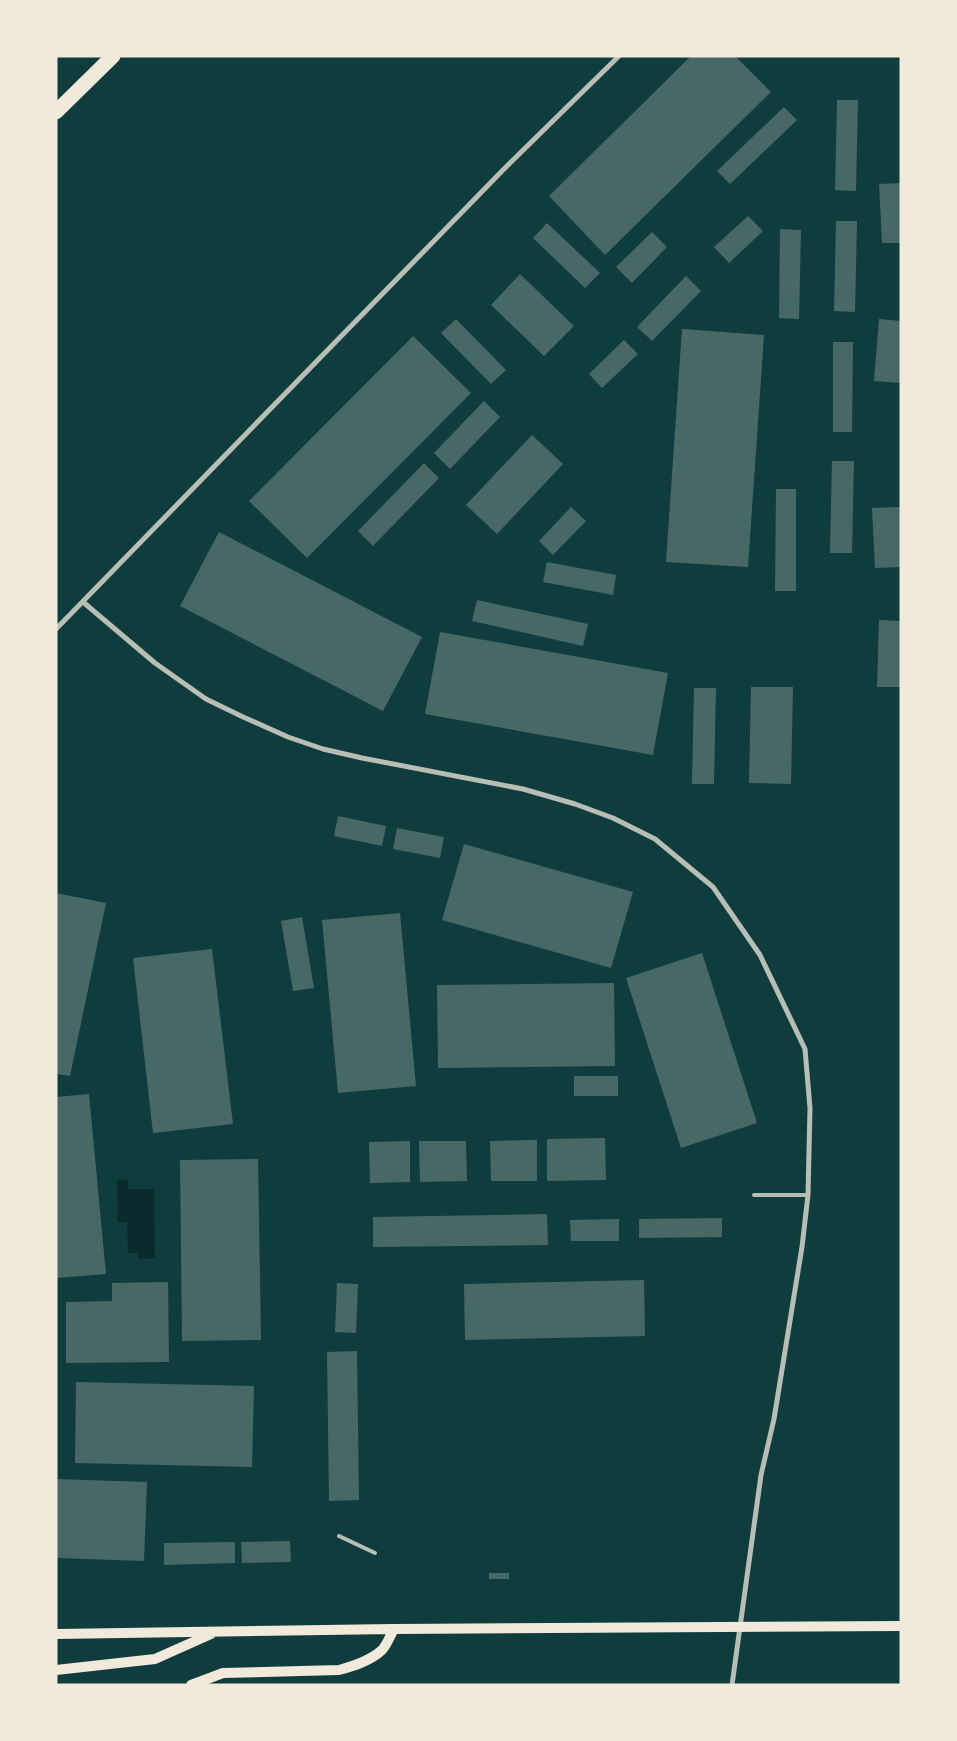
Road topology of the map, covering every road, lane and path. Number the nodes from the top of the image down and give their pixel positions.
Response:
1 (112, 56) edge
2 (619, 56) edge
3 (56, 112) edge
4 (83, 602) junction
5 (56, 629) edge
6 (754, 1195) dead end
7 (808, 1195) junction
8 (339, 1536) dead end
9 (375, 1553) dead end
10 (740, 1626) junction
11 (901, 1626) edge
12 (394, 1629) junction
13 (217, 1632) junction
14 (56, 1634) edge
15 (56, 1670) edge
16 (191, 1685) edge
17 (732, 1685) edge

1 - 3 highway
2 - 4 street
4 - 5 street
4 - 7 street
6 - 7 lane
7 - 10 street
8 - 9 lane
10 - 11 main road
10 - 12 main road
10 - 17 street
12 - 13 main road
12 - 16 main road
13 - 14 main road
13 - 15 main road

